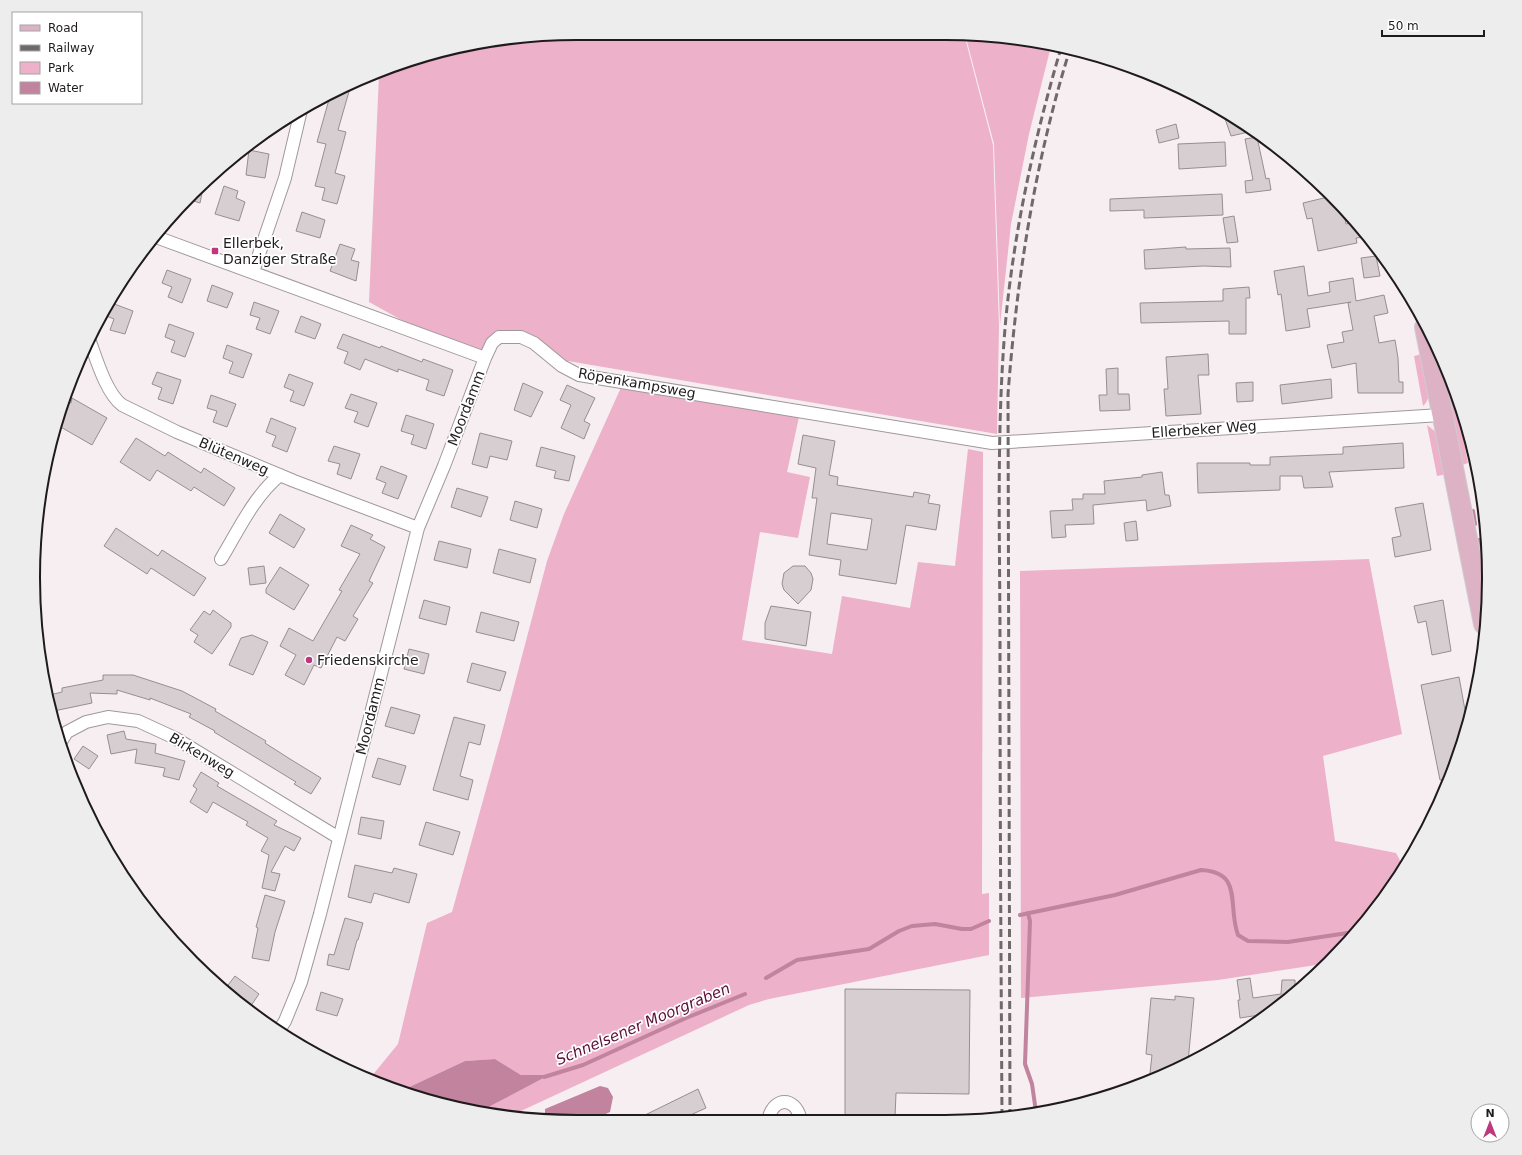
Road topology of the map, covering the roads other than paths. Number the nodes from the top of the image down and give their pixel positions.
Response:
1 (299, 118) edge
2 (160, 239) edge
3 (253, 272) junction
4 (1428, 341) edge
5 (92, 348) edge
6 (485, 358) junction
7 (1441, 415) junction
8 (967, 439) joint
9 (280, 475) junction
10 (418, 528) junction
11 (221, 559) dead end
12 (1481, 610) edge
13 (64, 736) edge
14 (339, 838) junction
15 (282, 1026) edge
16 (770, 1115) edge
17 (799, 1115) edge

1 - 3 street
2 - 3 street
3 - 6 street
4 - 7 main road
5 - 9 street, Blütenweg
6 - 8 street, Röpenkampsweg
6 - 10 street, Moordamm
7 - 8 street, Ellerbeker Weg
7 - 12 main road
9 - 10 street, Blütenweg
9 - 11 street
10 - 14 street, Moordamm
13 - 14 street, Birkenweg
14 - 15 street, Moordamm
16 - 17 street

